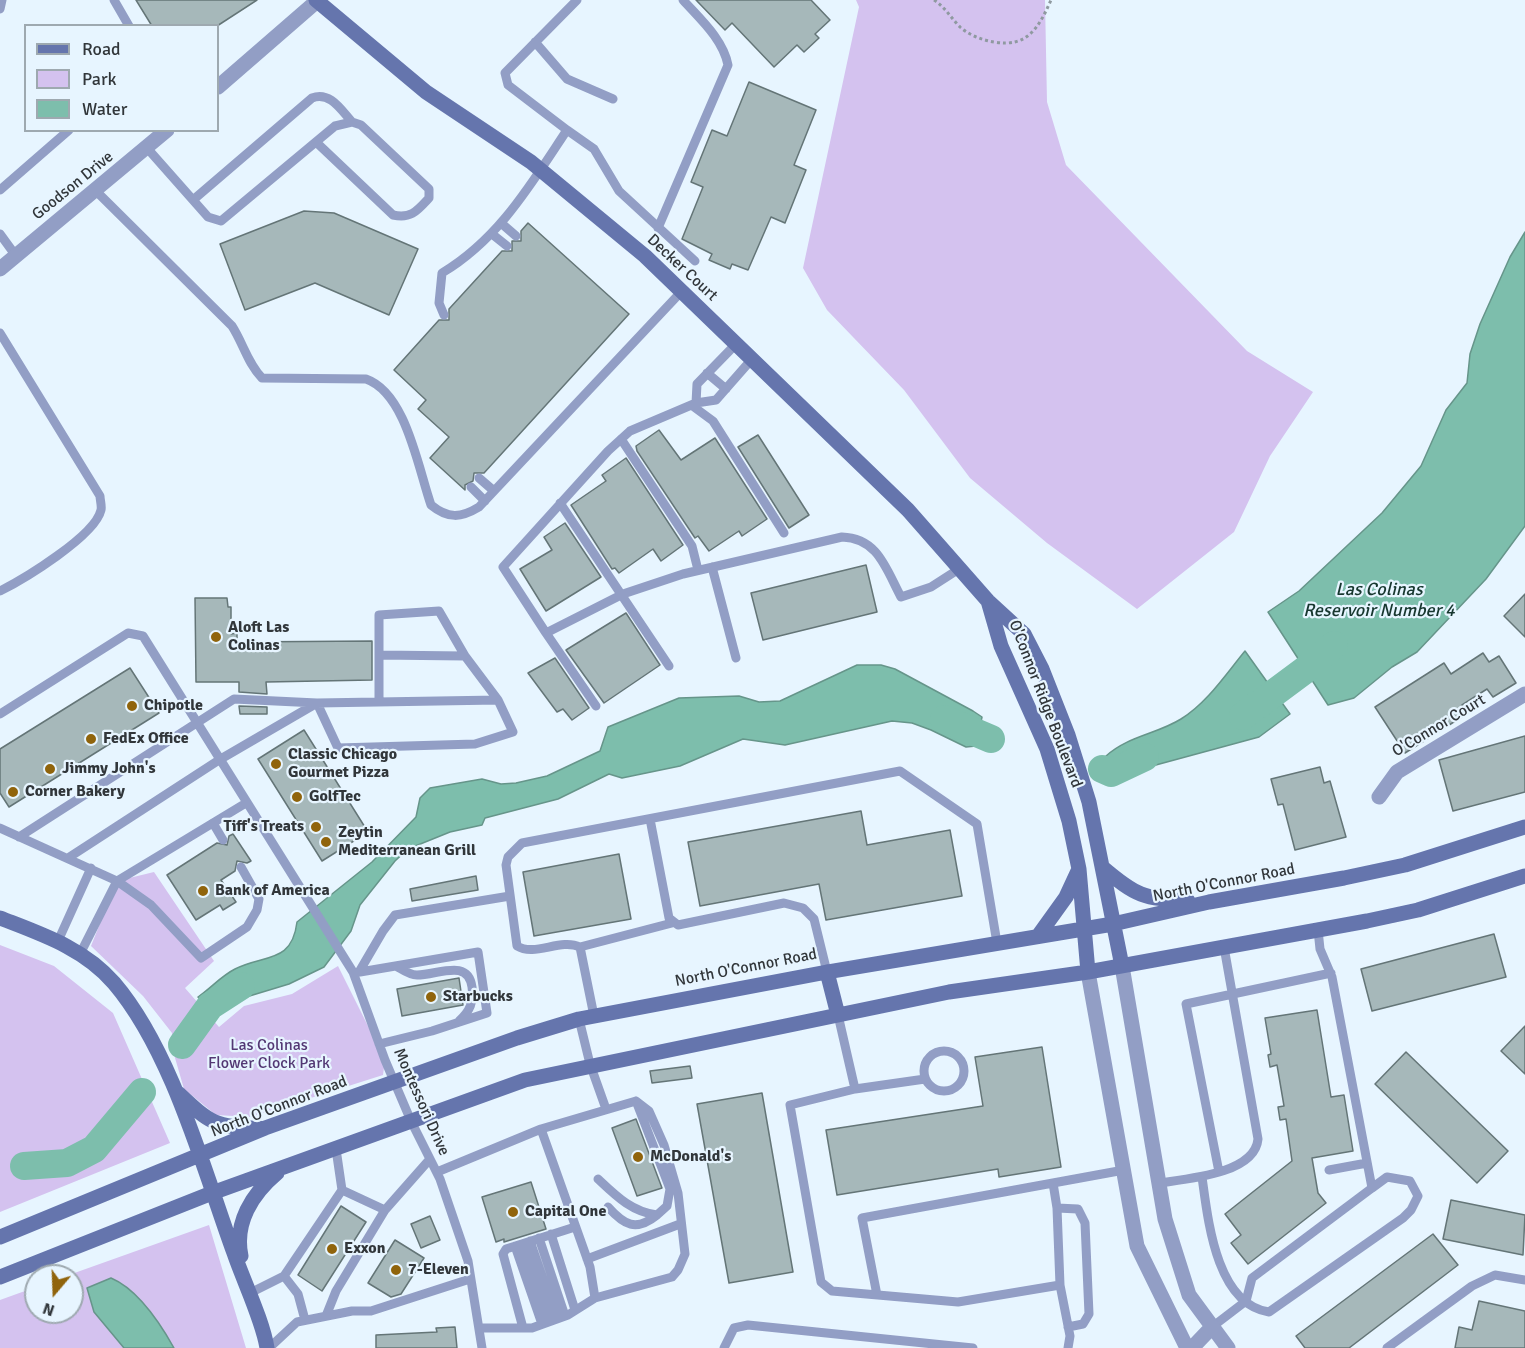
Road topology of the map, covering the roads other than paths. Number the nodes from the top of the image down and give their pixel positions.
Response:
1 (2, 0) edge
2 (114, 0) edge
3 (317, 0) edge
4 (577, 0) edge
5 (683, 0) edge
6 (0, 9) edge
7 (128, 24) edge
8 (535, 42) junction
9 (219, 86) edge
10 (613, 99) dead end
11 (352, 122) junction
12 (567, 130) junction
13 (67, 132) edge
14 (165, 132) edge
15 (316, 142) junction
16 (147, 148) junction
17 (541, 170) junction
18 (0, 189) edge
19 (95, 190) junction
20 (193, 200) junction
21 (501, 223) junction
22 (658, 228) junction
23 (0, 234) edge
24 (492, 234) junction
25 (516, 236) dead end
26 (507, 246) dead end
27 (16, 256) junction
28 (695, 261) dead end
29 (0, 269) edge
30 (681, 292) junction
31 (444, 315) dead end
32 (0, 333) edge
33 (736, 344) junction
34 (752, 360) junction
35 (707, 373) junction
36 (726, 389) junction
37 (695, 405) junction
38 (621, 439) junction
39 (479, 478) dead end
40 (471, 487) dead end
41 (494, 491) junction
42 (485, 501) junction
43 (560, 503) junction
44 (784, 533) dead end
45 (712, 567) junction
46 (959, 569) junction
47 (698, 570) junction
48 (0, 591) edge
49 (623, 594) junction
50 (988, 602) junction
51 (546, 633) junction
52 (379, 655) junction
53 (465, 656) junction
54 (736, 658) dead end
55 (669, 666) dead end
56 (1525, 694) edge
57 (498, 700) junction
58 (380, 702) junction
59 (317, 703) junction
60 (596, 706) dead end
61 (0, 714) edge
62 (197, 723) junction
63 (219, 760) junction
64 (1379, 797) dead end
65 (246, 803) junction
66 (650, 819) junction
67 (213, 823) junction
68 (1525, 827) edge
69 (0, 828) edge
70 (19, 837) junction
71 (223, 840) dead end
72 (68, 858) junction
73 (241, 867) dead end
74 (1102, 867) junction
75 (91, 868) junction
76 (1079, 869) junction
77 (1525, 876) edge
78 (117, 881) junction
79 (510, 896) junction
80 (1209, 902) junction
81 (0, 918) edge
82 (672, 922) junction
83 (1113, 924) junction
84 (1086, 928) junction
85 (1318, 930) junction
86 (1038, 936) junction
87 (58, 941) junction
88 (997, 943) junction
89 (580, 947) junction
90 (1224, 947) junction
91 (80, 954) junction
92 (396, 966) junction
93 (1122, 966) junction
94 (355, 971) junction
95 (827, 972) junction
96 (1088, 972) junction
97 (1331, 972) junction
98 (1232, 992) junction
99 (838, 1015) junction
100 (587, 1018) junction
101 (458, 1023) junction
102 (379, 1044) junction
103 (590, 1064) junction
104 (926, 1079) junction
105 (395, 1084) junction
106 (173, 1089) junction
107 (855, 1089) junction
108 (636, 1101) junction
109 (606, 1109) junction
110 (411, 1121) junction
111 (265, 1128) junction
112 (541, 1129) junction
113 (336, 1149) junction
114 (199, 1157) junction
115 (430, 1159) junction
116 (1367, 1163) junction
117 (282, 1169) junction
118 (1124, 1170) junction
119 (1329, 1170) dead end
120 (437, 1172) junction
121 (1219, 1172) junction
122 (1202, 1177) junction
123 (598, 1179) dead end
124 (1053, 1183) junction
125 (1159, 1183) junction
126 (1372, 1188) junction
127 (342, 1190) junction
128 (212, 1193) junction
129 (608, 1207) dead end
130 (1057, 1208) junction
131 (385, 1210) junction
132 (657, 1215) junction
133 (680, 1224) junction
134 (575, 1227) junction
135 (551, 1234) junction
136 (0, 1237) edge
137 (527, 1242) junction
138 (587, 1259) junction
139 (284, 1276) junction
140 (0, 1277) edge
141 (470, 1279) junction
142 (1525, 1280) edge
143 (1060, 1285) junction
144 (248, 1294) junction
145 (877, 1295) junction
146 (595, 1298) junction
147 (1245, 1301) junction
148 (575, 1310) junction
149 (326, 1316) junction
150 (305, 1320) junction
151 (554, 1320) junction
152 (1212, 1326) junction
153 (1068, 1327) junction
154 (479, 1328) junction
155 (523, 1328) junction
156 (268, 1348) edge
157 (482, 1348) edge
158 (724, 1348) edge
159 (973, 1348) edge
160 (1068, 1348) edge
161 (1187, 1348) edge
162 (1192, 1348) edge
163 (1228, 1348) edge
164 (1387, 1348) edge

1 - 6 lane
2 - 7 lane
3 - 9 street
3 - 17 main road, Decker Court
4 - 8 lane
5 - 22 lane
8 - 10 lane
8 - 12 lane
11 - 15 lane
11 - 15 lane
11 - 20 lane
12 - 17 lane
12 - 22 lane
13 - 18 lane
14 - 16 street, Goodson Drive
15 - 20 lane
16 - 19 street, Goodson Drive
16 - 20 lane
17 - 21 lane
17 - 30 main road, Decker Court
19 - 27 street, Goodson Drive
19 - 42 lane
21 - 24 lane
21 - 25 lane
22 - 28 lane
23 - 27 lane
24 - 26 lane
24 - 31 lane
27 - 29 street, Goodson Drive
30 - 33 main road, Decker Court
30 - 41 lane
32 - 48 lane
33 - 34 main road, Decker Court
33 - 35 lane
34 - 36 lane
34 - 46 main road, Decker Court
35 - 36 lane
35 - 37 lane
36 - 37 lane
37 - 38 lane
37 - 44 lane
38 - 43 lane
38 - 47 lane
39 - 41 lane
40 - 42 lane
41 - 42 lane
43 - 49 lane
43 - 51 lane
45 - 46 lane
45 - 47 lane
45 - 54 lane
46 - 50 main road, Decker Court
47 - 49 lane
49 - 51 lane
49 - 55 lane
50 - 74 main road, O'Connor Ridge Boulevard
50 - 76 main road, O'Connor Ridge Boulevard
51 - 60 lane
52 - 53 lane
52 - 53 lane
52 - 58 lane
53 - 57 lane
56 - 64 street, O'Connor Court
57 - 58 lane
57 - 59 lane
58 - 59 lane
59 - 62 lane
59 - 63 lane
61 - 62 lane, Montessori Drive
62 - 63 lane, Montessori Drive
62 - 70 lane
63 - 65 lane, Montessori Drive
63 - 72 lane
65 - 67 lane
65 - 94 lane, Montessori Drive
66 - 79 lane
66 - 82 lane
66 - 88 lane
67 - 71 lane
67 - 78 lane
68 - 80 main road, North O'Connor Road
69 - 70 lane
70 - 72 lane
72 - 75 lane
73 - 78 lane
74 - 80 main road
74 - 83 main road, O'Connor Ridge Boulevard
75 - 78 lane
75 - 87 lane
76 - 84 main road, O'Connor Ridge Boulevard
76 - 86 main road
77 - 85 main road
78 - 91 lane
79 - 89 lane
79 - 94 lane
80 - 83 main road, North O'Connor Road
81 - 87 main road
82 - 89 lane
82 - 95 lane
83 - 84 main road, North O'Connor Road
83 - 93 main road, O'Connor Ridge Boulevard
84 - 86 main road, North O'Connor Road
84 - 96 main road, O'Connor Ridge Boulevard
85 - 90 main road
85 - 97 lane
86 - 88 main road, North O'Connor Road
87 - 91 main road
88 - 95 main road, North O'Connor Road
89 - 100 lane
90 - 93 main road
90 - 98 lane
91 - 106 main road
92 - 94 lane
92 - 101 lane
92 - 101 lane
93 - 96 main road
93 - 125 street, O'Connor Ridge Boulevard
94 - 102 lane, Montessori Drive
95 - 99 main road
95 - 100 main road, North O'Connor Road
96 - 99 main road
96 - 118 street, O'Connor Ridge Boulevard
97 - 98 lane
97 - 116 lane
98 - 121 lane
98 - 121 lane
99 - 103 main road
99 - 107 lane
100 - 103 lane
100 - 105 main road, North O'Connor Road
101 - 102 lane
102 - 105 lane, Montessori Drive
103 - 109 lane
103 - 110 main road
104 - 104 lane
104 - 107 lane
105 - 110 lane, Montessori Drive
105 - 111 main road, North O'Connor Road
106 - 111 main road
106 - 114 main road
107 - 145 lane
108 - 109 lane
108 - 132 lane
108 - 133 lane
109 - 112 lane
110 - 113 main road
110 - 115 lane, Montessori Drive
111 - 114 main road, North O'Connor Road
112 - 120 lane
112 - 134 lane
113 - 117 main road
113 - 127 lane
114 - 128 main road
114 - 136 main road, North O'Connor Road
115 - 120 lane, Montessori Drive
115 - 131 lane
116 - 119 lane
116 - 126 lane
117 - 128 main road
117 - 144 main road
118 - 124 lane
118 - 161 street, O'Connor Ridge Boulevard
120 - 141 lane, Montessori Drive
121 - 122 lane
122 - 125 lane
122 - 147 lane
123 - 132 lane
124 - 130 lane
124 - 145 lane
125 - 152 street, O'Connor Ridge Boulevard
126 - 147 lane
126 - 147 lane
127 - 131 lane
127 - 139 lane
128 - 140 main road
128 - 144 main road
129 - 132 lane
130 - 143 lane
130 - 153 lane
131 - 149 lane
133 - 138 lane
133 - 146 lane
134 - 135 lane
134 - 138 lane
135 - 137 lane
135 - 148 lane
137 - 151 lane
137 - 151 lane
137 - 155 lane
138 - 146 lane
139 - 144 lane
139 - 150 lane
141 - 149 lane
141 - 154 lane, Montessori Drive
142 - 164 lane
143 - 145 lane
143 - 153 lane
144 - 156 main road
146 - 148 lane
147 - 152 lane
148 - 151 lane
149 - 150 lane
150 - 156 lane
151 - 155 lane
152 - 162 street
152 - 163 street, O'Connor Ridge Boulevard
153 - 160 lane
154 - 155 lane
154 - 157 lane, Montessori Drive
158 - 159 lane

